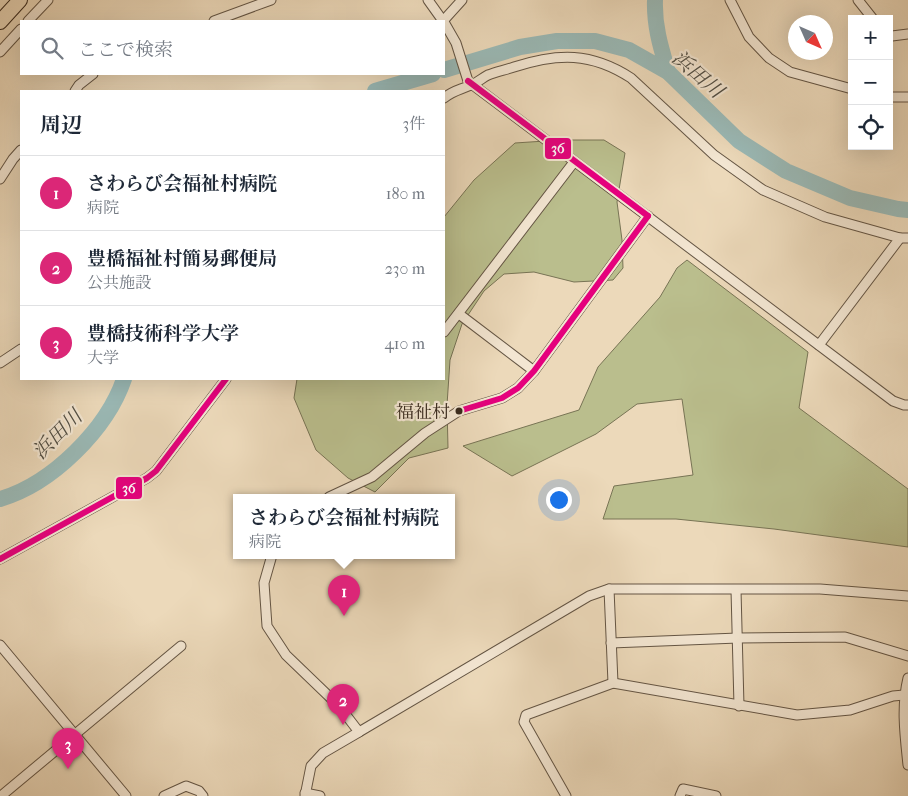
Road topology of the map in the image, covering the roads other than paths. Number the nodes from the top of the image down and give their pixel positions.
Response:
1 (20, 0) edge
2 (48, 0) edge
3 (271, 0) edge
4 (428, 0) edge
5 (462, 0) edge
6 (730, 0) edge
7 (858, 0) edge
8 (870, 15) edge
9 (29, 20) edge
10 (217, 20) edge
11 (442, 20) edge
12 (444, 20) edge
13 (0, 22) edge
14 (445, 24) edge
15 (20, 30) edge
16 (908, 34) edge
17 (893, 36) edge
18 (0, 52) edge
19 (92, 75) edge
20 (470, 83) junction
21 (848, 88) edge
22 (76, 90) edge
23 (445, 97) edge
24 (893, 97) edge
25 (908, 97) edge
26 (20, 151) edge
27 (574, 162) junction
28 (0, 179) edge
29 (648, 216) junction
30 (904, 238) edge
31 (459, 314) junction
32 (445, 331) edge
33 (819, 345) junction
34 (20, 351) edge
35 (0, 363) edge
36 (534, 371) junction
37 (225, 380) edge
38 (907, 408) edge
39 (335, 494) edge
40 (0, 559) edge
41 (271, 559) edge
42 (609, 589) junction
43 (736, 590) junction
44 (908, 596) edge
45 (738, 638) junction
46 (611, 643) junction
47 (0, 645) edge
48 (182, 646) dead end
49 (908, 656) edge
50 (908, 678) edge
51 (613, 683) junction
52 (904, 695) junction
53 (739, 706) junction
54 (359, 732) junction
55 (74, 735) junction
56 (908, 765) edge
57 (305, 794) edge
58 (1, 796) edge
59 (126, 796) edge
60 (164, 796) edge
61 (203, 796) edge
62 (320, 796) edge
63 (566, 796) edge
64 (680, 796) edge
65 (716, 796) edge

1 - 13 highway
2 - 9 street
3 - 10 street
4 - 11 street
5 - 12 street
6 - 21 street
7 - 8 street
14 - 20 street
15 - 18 street
16 - 17 street
19 - 22 street
20 - 23 street
20 - 27 street
20 - 30 street
24 - 25 street
26 - 28 street
27 - 29 street
27 - 31 street
29 - 33 street
29 - 36 street
30 - 33 street
31 - 32 street
31 - 36 street
33 - 38 street
34 - 35 street
36 - 39 street
37 - 40 street
41 - 54 street
42 - 43 street
42 - 46 street
42 - 54 street
43 - 44 street
43 - 45 street
45 - 46 street
45 - 49 street
45 - 53 street
46 - 51 street
47 - 55 street
48 - 55 street
50 - 52 street
51 - 53 street
51 - 63 street
52 - 53 street
52 - 56 street
54 - 57 street
55 - 58 street
55 - 59 street
57 - 62 street
60 - 61 street
64 - 65 street

